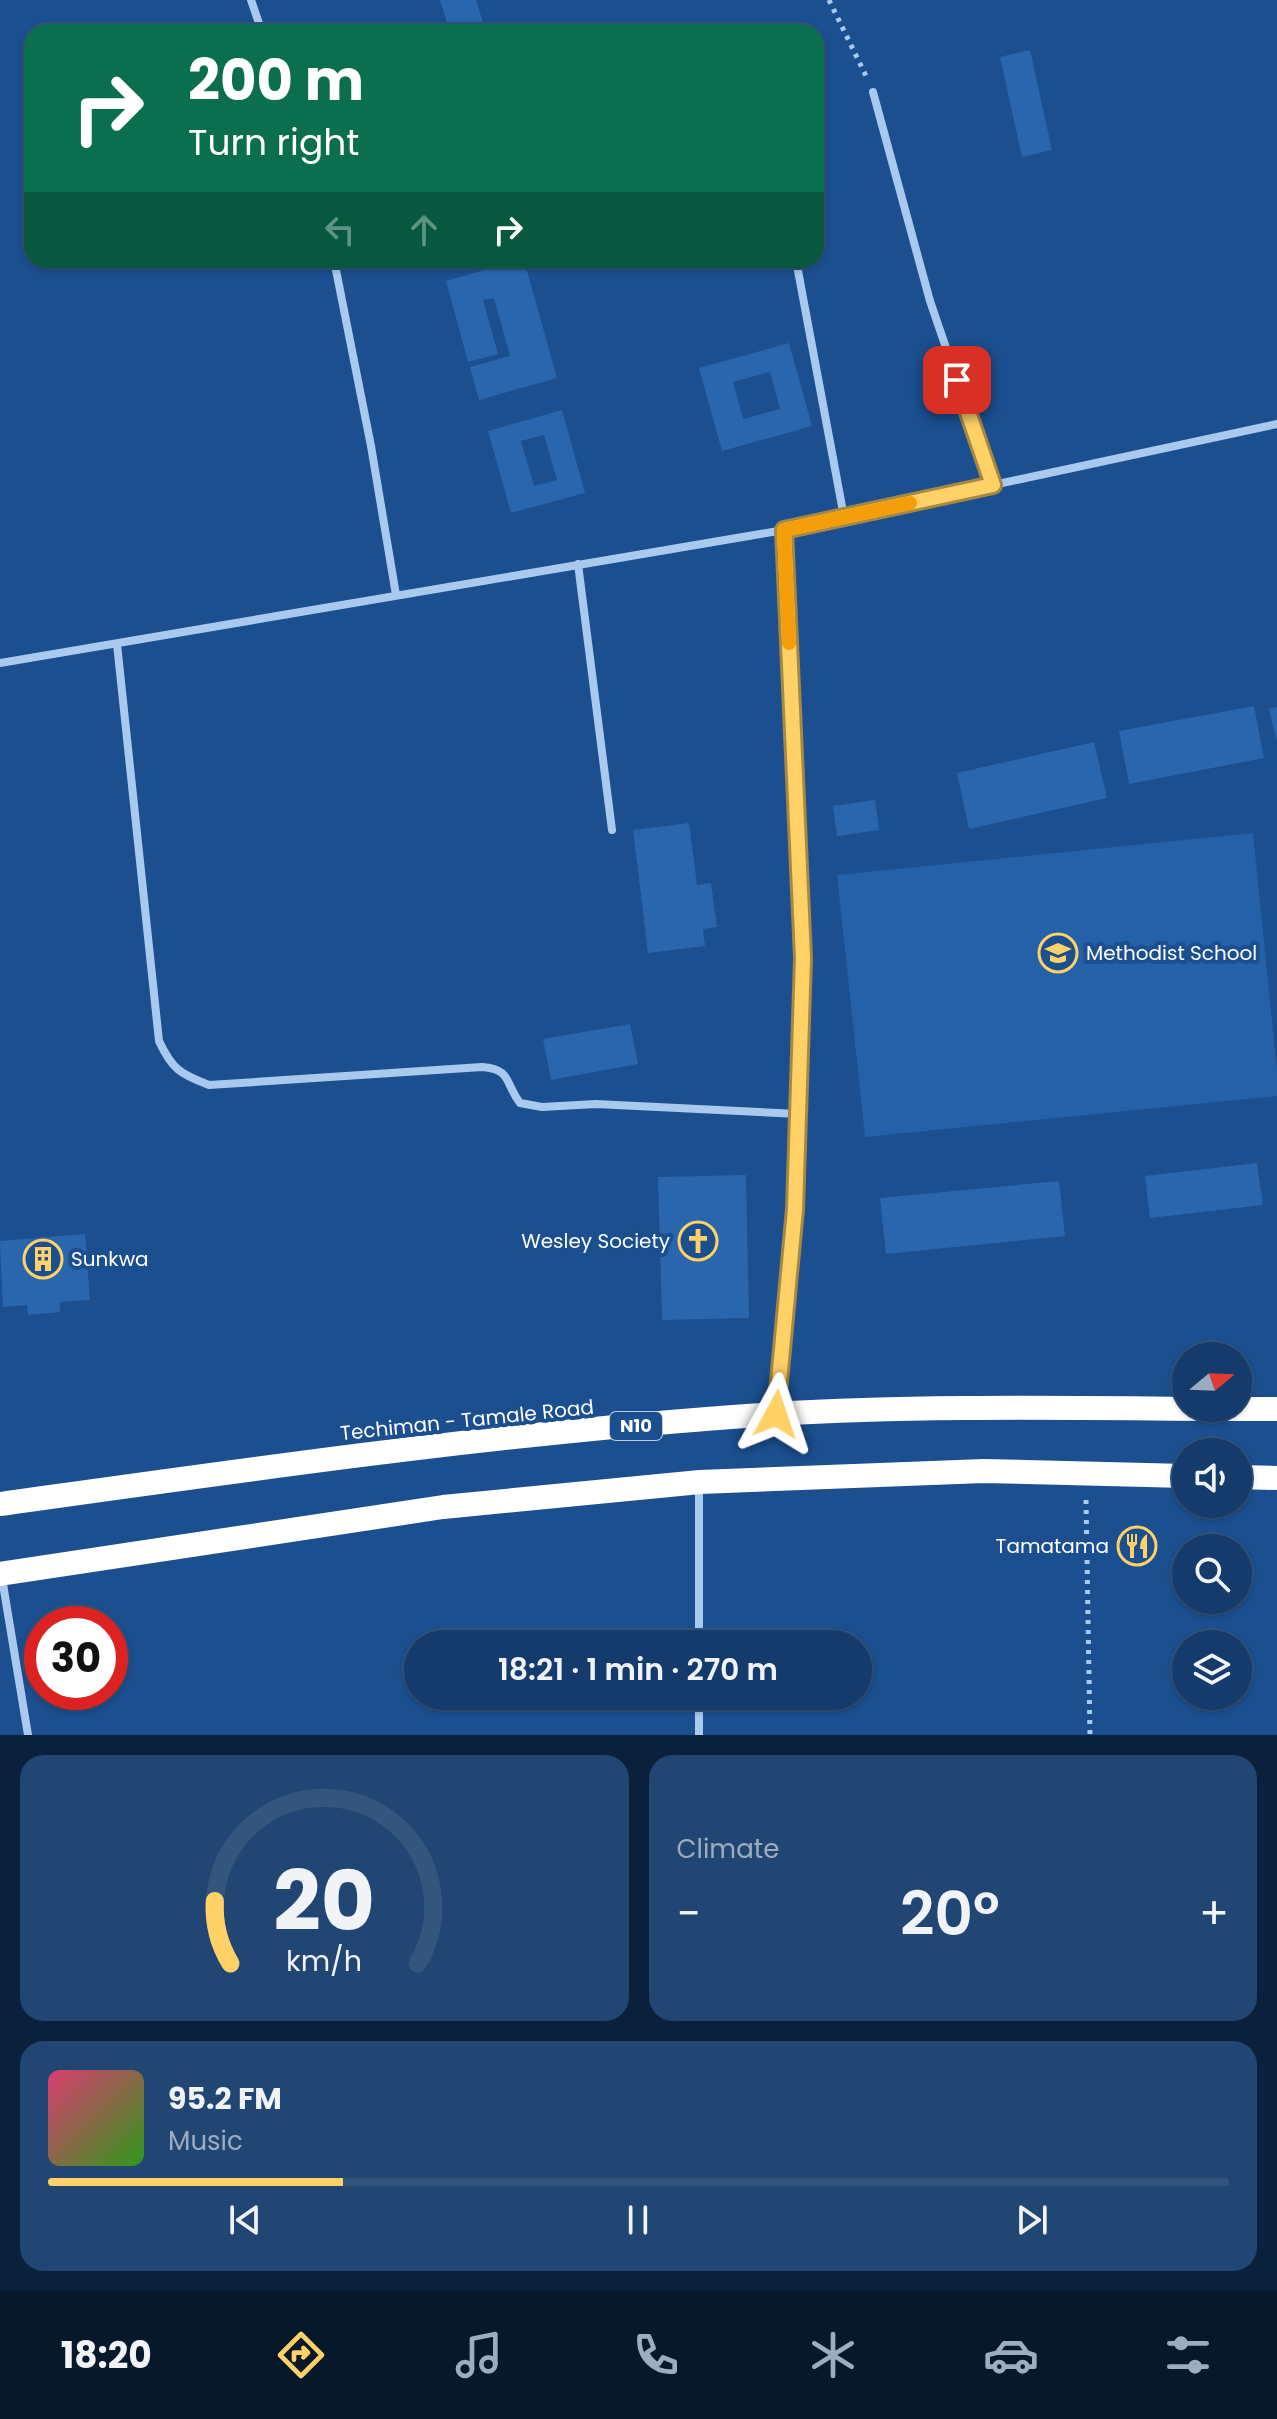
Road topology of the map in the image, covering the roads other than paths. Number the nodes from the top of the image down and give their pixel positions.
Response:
1 (251, 0) edge
2 (259, 24) edge
3 (873, 92) road end
4 (336, 268) edge
5 (797, 268) edge
6 (1277, 424) edge
7 (993, 485) junction
8 (844, 517) junction
9 (784, 530) junction
10 (578, 564) junction
11 (396, 595) junction
12 (117, 644) junction
13 (0, 663) edge
14 (612, 830) dead end
15 (798, 1114) junction
16 (1277, 1409) edge
17 (776, 1414) junction
18 (1172, 1476) edge
19 (1252, 1477) edge
20 (1277, 1478) edge
21 (700, 1482) junction
22 (0, 1504) edge
23 (1, 1574) edge
24 (699, 1630) edge
25 (699, 1710) edge
26 (28, 1735) edge
27 (699, 1735) edge

1 - 2 street
3 - 7 street
4 - 11 street
5 - 8 street
6 - 7 street
7 - 8 street
8 - 9 street
9 - 10 street
9 - 15 street
10 - 11 street
10 - 14 street
11 - 12 street
12 - 13 street
12 - 15 street
15 - 17 street
16 - 17 highway, Techiman - Tamale Road / N10
17 - 22 highway, Techiman - Tamale Road / N10
18 - 21 highway
19 - 20 highway
21 - 23 highway
21 - 24 street
23 - 26 street
25 - 27 street

